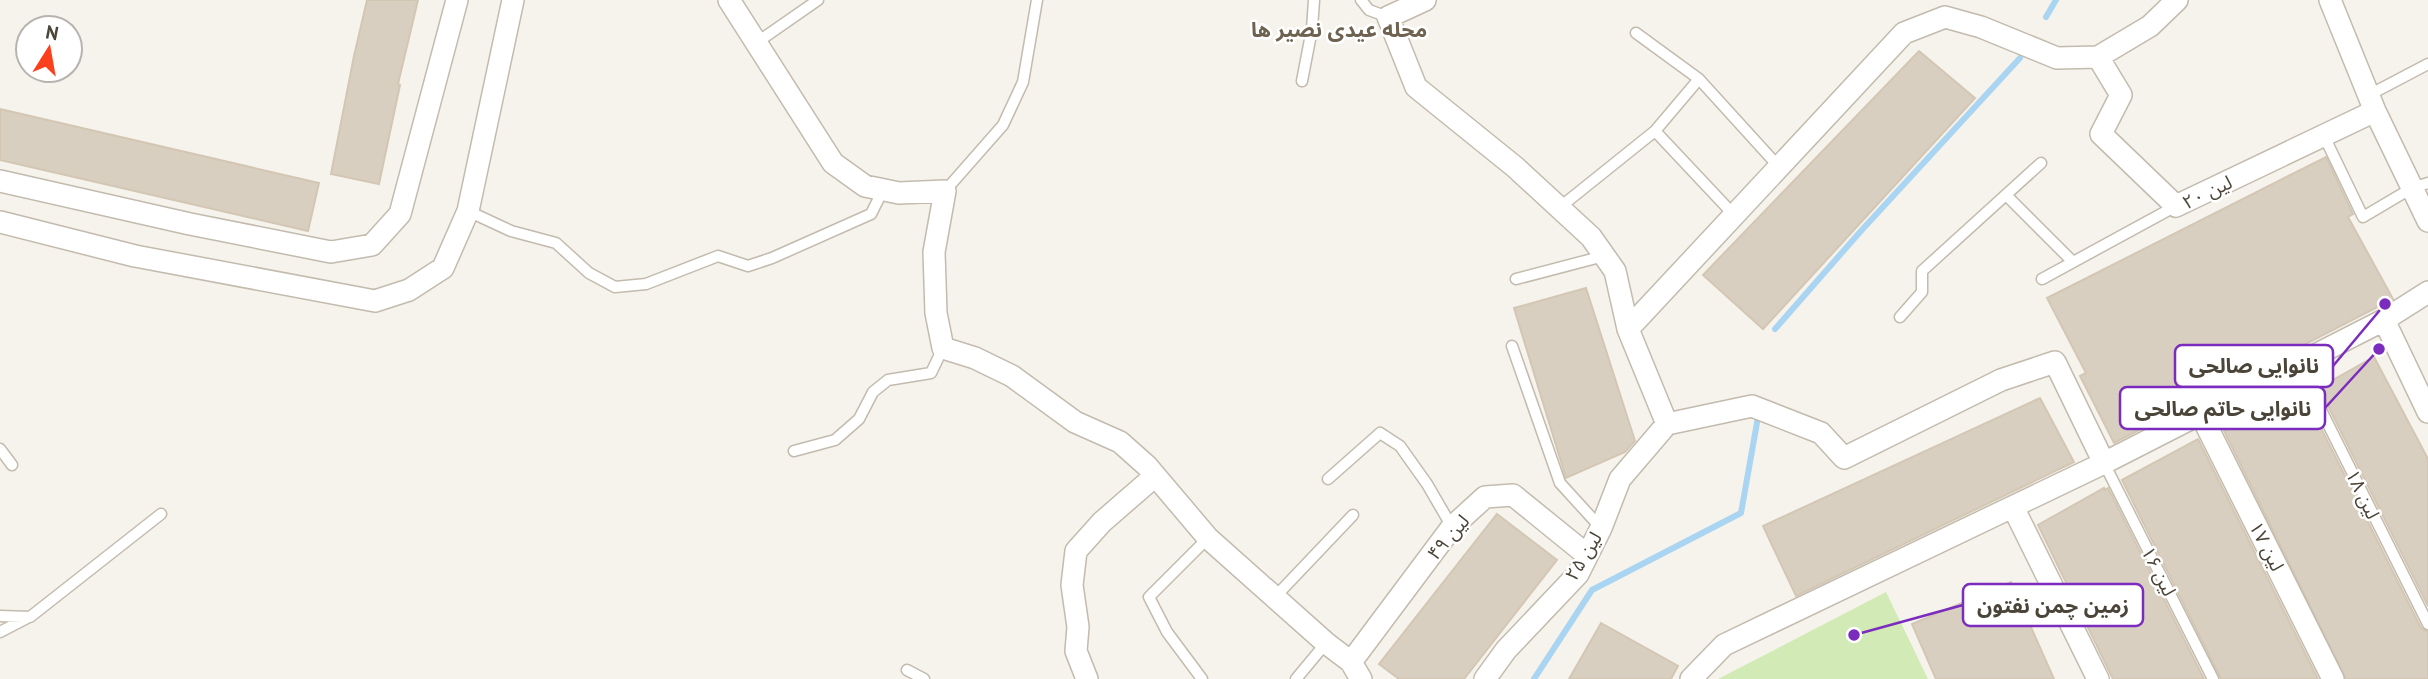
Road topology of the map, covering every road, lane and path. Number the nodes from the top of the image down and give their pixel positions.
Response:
1 (457, 0) edge
2 (513, 0) edge
3 (729, 0) edge
4 (818, 0) edge
5 (1037, 0) edge
6 (1314, 0) edge
7 (1361, 0) edge
8 (1425, 0) edge
9 (2177, 0) edge
10 (2330, 0) edge
11 (1388, 17) junction
12 (1636, 33) dead end
13 (757, 43) junction
14 (2098, 57) junction
15 (2428, 64) edge
16 (1699, 79) junction
17 (1302, 81) dead end
18 (2372, 103) junction
19 (1655, 131) junction
20 (2324, 136) junction
21 (2041, 163) dead end
22 (1779, 167) junction
23 (0, 181) edge
24 (2420, 186) edge
25 (883, 190) junction
26 (944, 191) junction
27 (2006, 195) junction
28 (2176, 206) junction
29 (1559, 208) junction
30 (468, 211) junction
31 (1734, 215) junction
32 (2428, 221) edge
33 (0, 222) edge
34 (1605, 256) junction
35 (2073, 262) junction
36 (1516, 279) dead end
37 (2042, 279) dead end
38 (2428, 292) edge
39 (1900, 317) dead end
40 (2384, 320) junction
41 (1628, 329) junction
42 (1512, 346) dead end
43 (943, 348) junction
44 (2298, 364) junction
45 (2428, 412) edge
46 (2200, 413) junction
47 (1667, 424) junction
48 (0, 449) edge
49 (794, 451) dead end
50 (2104, 463) junction
51 (12, 466) dead end
52 (1155, 476) junction
53 (1328, 479) dead end
54 (2012, 508) junction
55 (161, 514) dead end
56 (1353, 514) dead end
57 (1452, 527) junction
58 (1601, 528) junction
59 (1208, 538) junction
60 (1587, 555) junction
61 (1275, 597) junction
62 (0, 616) edge
63 (30, 617) junction
64 (2428, 624) edge
65 (0, 632) edge
66 (1325, 643) junction
67 (907, 670) dead end
68 (1356, 670) edge
69 (924, 679) edge
70 (1087, 679) edge
71 (1202, 679) edge
72 (1296, 679) edge
73 (1485, 679) edge
74 (1691, 679) edge
75 (2098, 679) edge
76 (2213, 679) edge
77 (2333, 679) edge

1 - 23 street
2 - 30 street
3 - 13 street
4 - 13 lane
5 - 26 lane
6 - 17 lane
7 - 11 lane
8 - 11 street
9 - 14 street
10 - 18 street
11 - 29 street
12 - 16 lane
13 - 25 street
14 - 22 street
14 - 28 street
15 - 18 lane
16 - 19 lane
16 - 22 lane
18 - 20 street, لین ۲۰
18 - 24 street
19 - 29 lane
19 - 31 lane
20 - 24 lane
20 - 28 street, لین ۲۰
21 - 27 lane
22 - 31 street
24 - 32 street
25 - 26 street
25 - 30 lane
26 - 43 street
27 - 35 lane
27 - 39 lane
28 - 35 lane, لین ۲۰
29 - 34 street
30 - 33 street
31 - 41 street
34 - 36 lane
34 - 41 street
35 - 37 lane, لین ۲۰
38 - 40 street
40 - 44 street
40 - 45 street
41 - 47 street
42 - 58 lane
43 - 49 lane
43 - 52 street
44 - 46 street
44 - 64 lane, لین ۱۸
46 - 50 street
46 - 77 street, لین ۱۷
47 - 50 street
47 - 58 street, لین ۲۵
48 - 51 lane
50 - 54 street
50 - 76 lane, لین ۱۶
52 - 59 street
52 - 70 street
53 - 57 lane
54 - 74 street
54 - 75 street
55 - 63 lane
56 - 61 lane
57 - 60 street, لین ۴۹
57 - 68 street, لین ۴۹
58 - 60 street, لین ۲۵
59 - 61 street
59 - 71 lane
60 - 73 street, لین ۲۵
61 - 66 street
62 - 63 lane
63 - 65 lane
66 - 68 street
66 - 72 lane
67 - 69 lane

